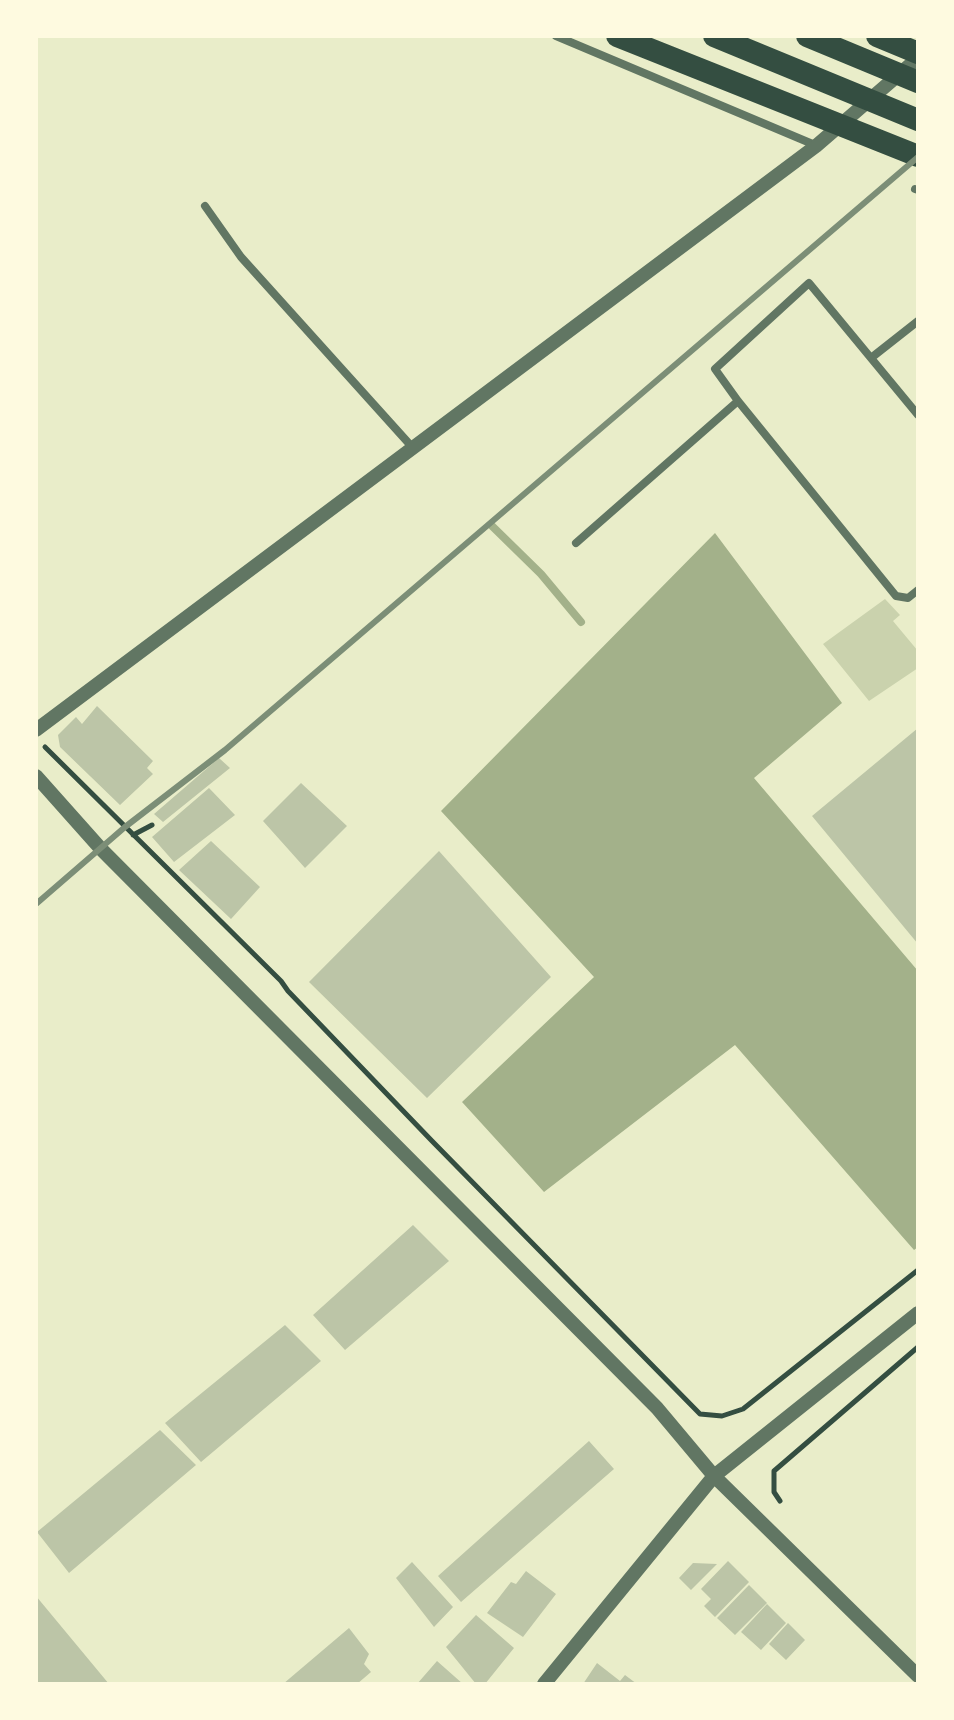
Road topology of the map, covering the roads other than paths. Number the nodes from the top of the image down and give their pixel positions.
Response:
1 (556, 36) edge
2 (617, 36) edge
3 (714, 36) edge
4 (807, 36) edge
5 (877, 36) edge
6 (918, 56) edge
7 (918, 82) edge
8 (918, 120) edge
9 (816, 146) junction
10 (918, 156) edge
11 (205, 206) dead end
12 (918, 321) edge
13 (871, 358) junction
14 (738, 401) junction
15 (918, 415) edge
16 (413, 448) junction
17 (576, 543) dead end
18 (918, 590) edge
19 (36, 730) edge
20 (36, 776) edge
21 (918, 1313) edge
22 (714, 1476) junction
23 (918, 1676) edge
24 (544, 1684) edge

1 - 9 street
2 - 10 highway
3 - 8 highway
4 - 7 highway
5 - 6 highway
6 - 9 street
9 - 16 street
11 - 16 street
12 - 13 street
13 - 14 street
13 - 15 street
14 - 17 street
14 - 18 street
16 - 19 street
20 - 22 street
21 - 22 street
22 - 23 street
22 - 24 street

